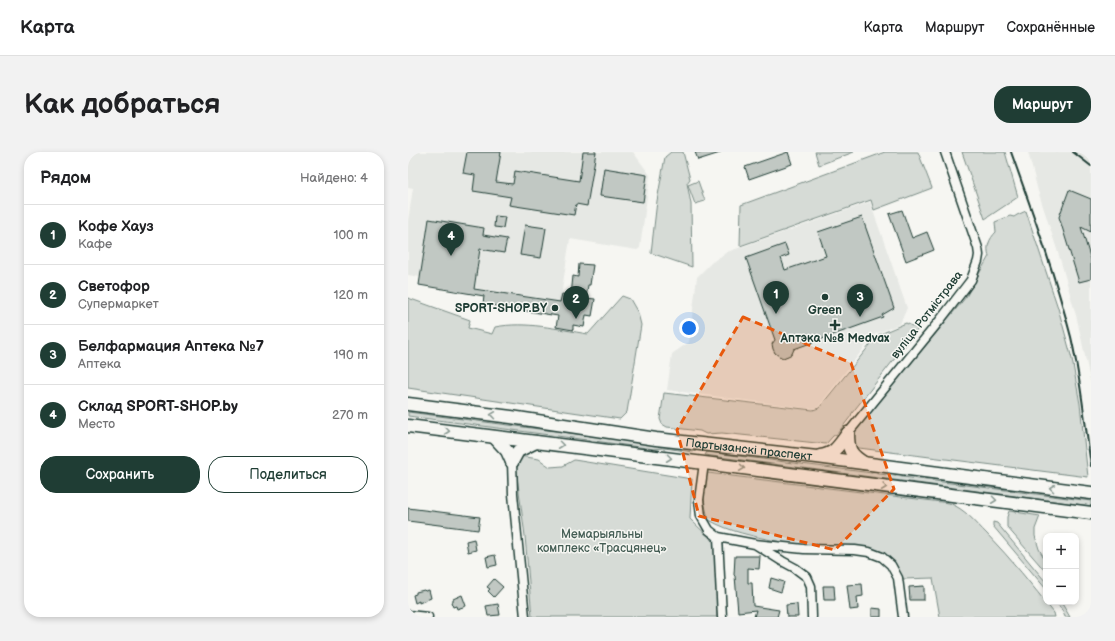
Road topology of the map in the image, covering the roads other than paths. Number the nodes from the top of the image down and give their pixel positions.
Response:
1 (945, 152) edge
2 (408, 404) edge
3 (408, 426) edge
4 (848, 433) junction
5 (494, 437) junction
6 (536, 442) junction
7 (703, 444) junction
8 (817, 457) junction
9 (512, 462) junction
10 (702, 462) junction
11 (864, 463) junction
12 (1091, 493) edge
13 (1091, 514) edge
14 (718, 536) junction
15 (755, 544) junction
16 (408, 615) edge
17 (428, 617) edge
18 (525, 617) edge
19 (722, 617) edge
20 (812, 617) edge
21 (903, 617) edge

1 - 4 street, вуліца Ротмістрава
7 -> 2 highway, Партызанскі праспект
3 -> 5 highway, Партызанскі праспект
4 - 8 highway
4 - 11 highway
5 - 6 highway, Партызанскі праспект
5 - 9 highway
6 - 9 highway
6 -> 10 highway, Партызанскі праспект
7 - 8 highway, Партызанскі праспект
7 - 10 highway
8 - 11 highway, Партызанскі праспект
9 - 18 street
10 -> 13 highway, Партызанскі праспект
10 - 14 street
12 -> 11 highway, Партызанскі праспект
14 - 15 street
14 - 19 street
15 - 20 street
15 - 21 street
16 - 17 street

